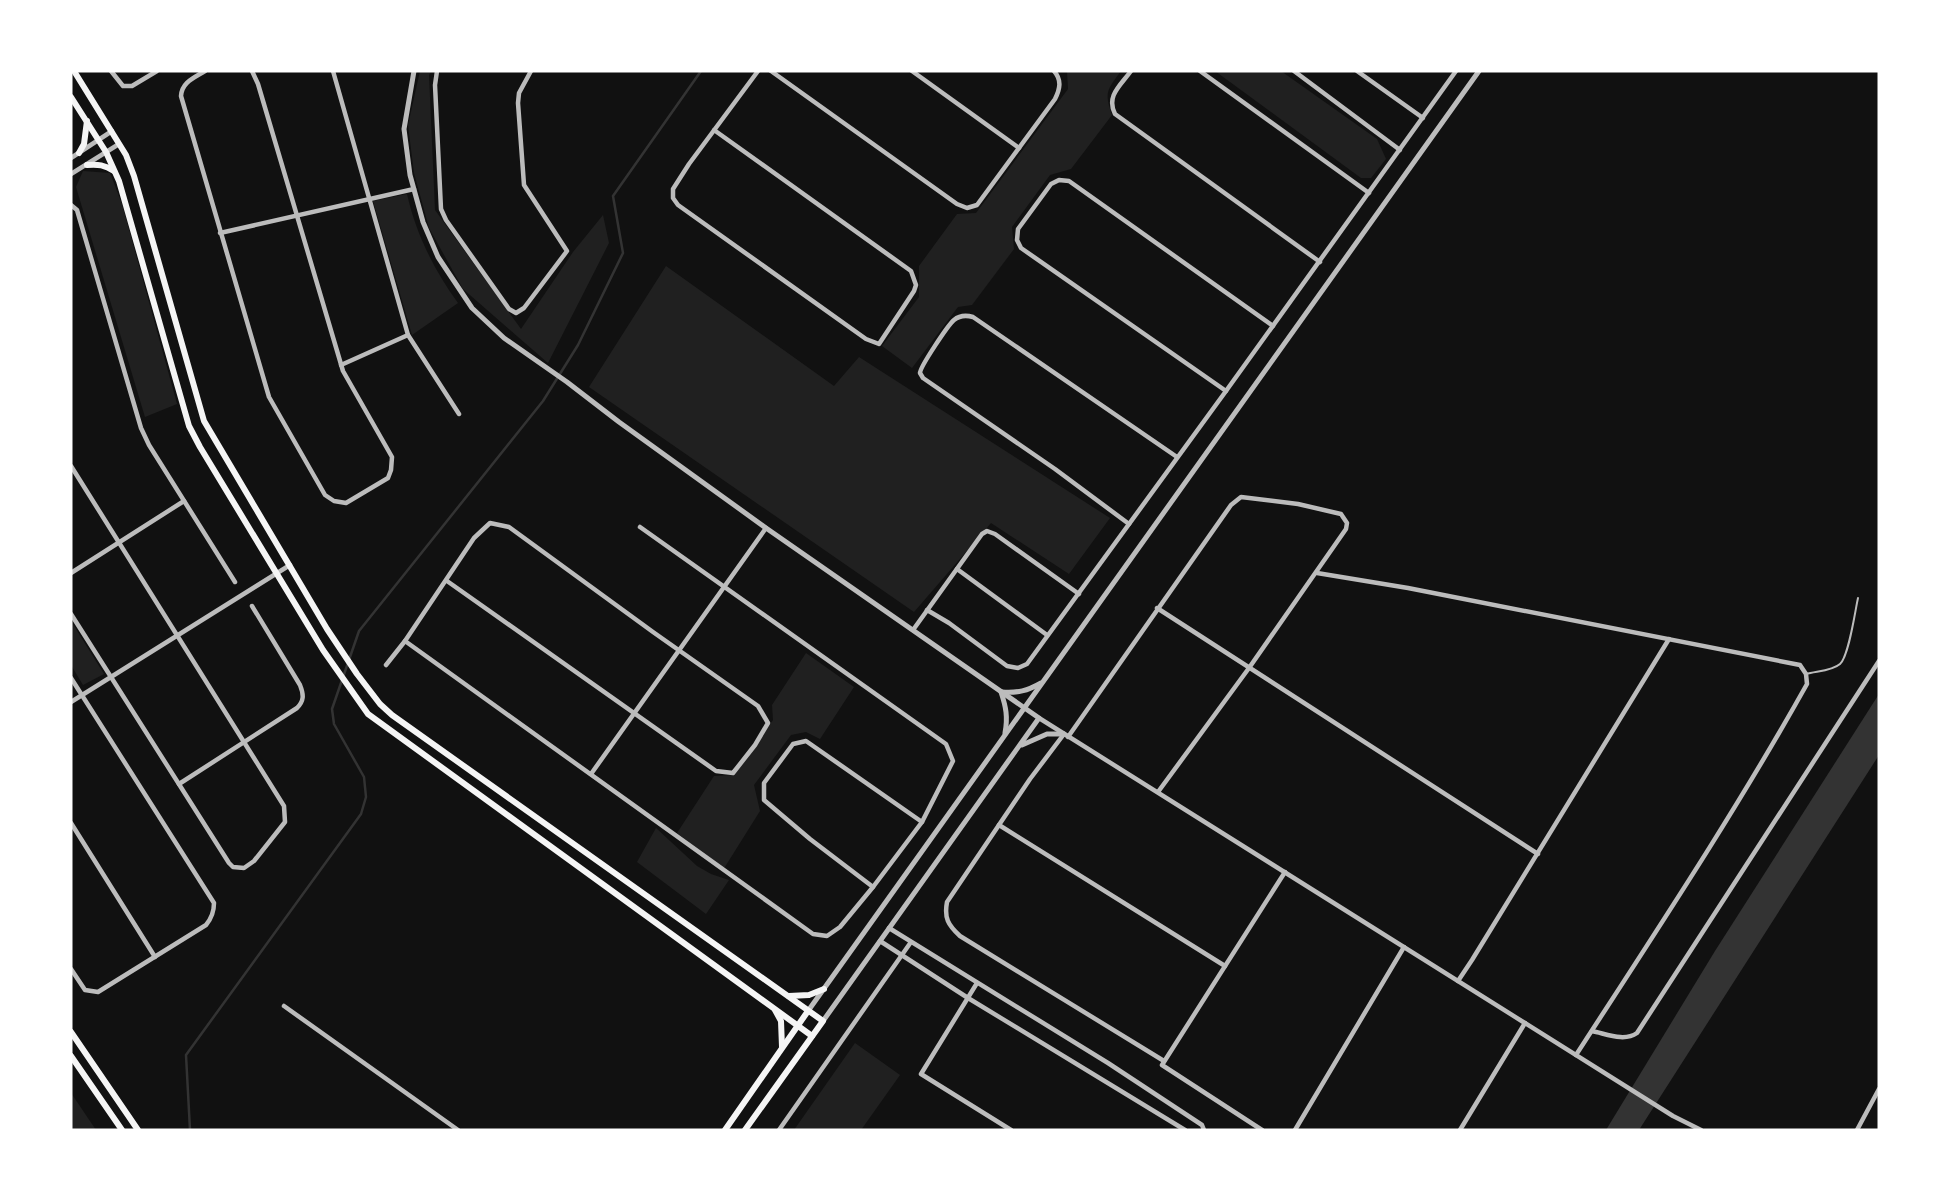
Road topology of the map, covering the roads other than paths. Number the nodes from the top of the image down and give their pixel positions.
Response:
1 (74, 71) edge
2 (111, 71) edge
3 (157, 71) edge
4 (205, 71) edge
5 (252, 71) edge
6 (333, 71) edge
7 (414, 71) edge
8 (437, 71) edge
9 (531, 71) edge
10 (758, 71) edge
11 (771, 71) edge
12 (912, 71) edge
13 (1130, 71) edge
14 (1200, 71) edge
15 (1294, 71) edge
16 (1357, 71) edge
17 (1456, 71) edge
18 (1479, 71) edge
19 (1054, 72) edge
20 (71, 97) edge
21 (1423, 118) junction
22 (87, 121) junction
23 (714, 130) junction
24 (112, 131) junction
25 (99, 139) junction
26 (119, 144) junction
27 (1019, 148) junction
28 (1400, 150) junction
29 (106, 152) junction
30 (79, 153) junction
31 (71, 158) edge
32 (86, 165) junction
33 (115, 172) junction
34 (71, 174) edge
35 (414, 189) junction
36 (1369, 193) junction
37 (369, 199) junction
38 (71, 205) edge
39 (296, 216) junction
40 (220, 233) junction
41 (1320, 262) junction
42 (1273, 326) junction
43 (408, 335) junction
44 (341, 365) junction
45 (1226, 391) junction
46 (459, 414) dead end
47 (1177, 457) junction
48 (71, 466) edge
49 (184, 502) junction
50 (1129, 524) junction
51 (640, 527) dead end
52 (766, 528) junction
53 (119, 543) junction
54 (290, 564) junction
55 (958, 568) junction
56 (1317, 572) junction
57 (71, 573) edge
58 (277, 573) junction
59 (447, 581) junction
60 (235, 582) dead end
61 (724, 587) junction
62 (1079, 594) junction
63 (1858, 598) dead end
64 (252, 606) dead end
65 (1157, 608) junction
66 (927, 610) junction
67 (71, 614) edge
68 (913, 630) junction
69 (178, 635) junction
70 (1047, 635) junction
71 (1669, 639) junction
72 (405, 641) junction
73 (679, 651) junction
74 (1879, 661) edge
75 (386, 665) dead end
76 (1249, 668) junction
77 (1806, 674) junction
78 (111, 677) junction
79 (71, 678) edge
80 (1042, 682) junction
81 (1001, 692) junction
82 (82, 695) junction
83 (71, 702) edge
84 (1024, 708) junction
85 (634, 713) junction
86 (1039, 718) junction
87 (1004, 735) junction
88 (1066, 736) junction
89 (244, 742) junction
90 (1019, 747) junction
91 (591, 774) junction
92 (179, 784) junction
93 (1158, 792) junction
94 (922, 822) junction
95 (71, 823) edge
96 (999, 825) junction
97 (1538, 854) junction
98 (1285, 872) junction
99 (873, 887) junction
100 (889, 928) junction
101 (880, 940) junction
102 (911, 942) junction
103 (1404, 947) junction
104 (902, 955) junction
105 (155, 956) junction
106 (1225, 966) junction
107 (71, 969) edge
108 (1458, 980) junction
109 (977, 983) junction
110 (824, 989) junction
111 (788, 996) junction
112 (968, 998) junction
113 (284, 1006) dead end
114 (775, 1010) junction
115 (808, 1011) junction
116 (823, 1022) junction
117 (1525, 1023) junction
118 (798, 1026) junction
119 (1592, 1031) junction
120 (71, 1032) edge
121 (812, 1036) junction
122 (782, 1048) junction
123 (1576, 1055) junction
124 (71, 1056) edge
125 (1164, 1061) junction
126 (1879, 1089) edge
127 (122, 1130) edge
128 (138, 1130) edge
129 (458, 1130) edge
130 (724, 1130) edge
131 (746, 1130) edge
132 (779, 1130) edge
133 (1011, 1130) edge
134 (1185, 1130) edge
135 (1204, 1130) edge
136 (1262, 1130) edge
137 (1295, 1130) edge
138 (1460, 1130) edge
139 (1701, 1130) edge
140 (1857, 1130) edge

1 - 24 main road
2 - 3 street
4 - 40 street
5 - 39 street
6 - 37 street
7 - 35 street
8 - 9 street
10 - 23 street
11 - 27 street
12 - 27 street
13 - 41 street
14 - 36 street
15 - 28 street
16 - 21 street
17 - 21 street
18 - 80 street
19 - 27 street
20 - 22 main road
21 - 28 street
22 - 25 main road
22 - 30 main road
23 - 23 street
24 - 25 street
24 - 26 main road
25 - 29 main road
25 - 30 street
26 - 29 street
26 - 54 main road
28 - 36 street
29 - 32 street
29 - 33 main road
30 - 31 street
32 - 33 main road
32 - 34 street
33 - 58 main road
35 - 37 street
35 - 52 street
36 - 41 street
37 - 39 street
37 - 43 street
38 - 49 street
39 - 40 street
39 - 44 street
40 - 44 street
41 - 42 street
42 - 45 street
42 - 45 street
43 - 44 street
43 - 46 street
45 - 47 street
47 - 50 street
47 - 50 street
48 - 53 street
49 - 53 street
49 - 60 street
50 - 62 street
51 - 61 street
52 - 61 street
52 - 68 street
53 - 57 street
53 - 69 street
54 - 58 street
54 - 111 main road
55 - 62 street
55 - 66 street
55 - 70 street
56 - 65 street
56 - 71 street
56 - 76 street
58 - 69 street
58 - 114 main road
59 - 72 street
59 - 73 street
59 - 85 street
61 - 73 street
61 - 94 street
62 - 70 street
63 - 77 lane
64 - 89 street
65 - 76 street
65 - 88 street
66 - 68 street
66 - 70 street
67 - 78 street
68 - 81 street
69 - 78 street
69 - 89 street
71 - 77 street
71 - 97 street
72 - 75 street
72 - 91 street
73 - 85 street
73 - 85 street
74 - 119 street
76 - 93 street
76 - 97 street
77 - 119 street
78 - 82 street
78 - 92 street
79 - 82 street
80 - 81 street
80 - 84 street
81 - 84 street
81 - 87 street
82 - 83 street
82 - 105 street
84 - 86 street
84 - 87 street
85 - 91 street
86 - 88 street
86 - 90 street
87 - 110 street
88 - 90 street
88 - 93 street
88 - 96 street
89 - 92 street
89 - 92 street
90 - 100 street
91 - 99 street
93 - 98 street
94 - 99 street
94 - 99 street
95 - 105 street
96 - 106 street
96 - 125 street
97 - 108 street
98 - 103 street
98 - 106 street
100 - 101 street
100 - 102 street
101 - 104 street
101 - 116 street
102 - 104 street
102 - 109 street
103 - 108 street
103 - 137 street
104 - 112 street
104 - 132 street
105 - 107 street
106 - 125 street
108 - 117 street
109 - 112 street
109 - 135 street
110 - 111 main road
110 - 115 street
111 - 115 main road
112 - 133 street
112 - 134 street
113 - 129 street
114 - 118 main road
114 - 122 main road
115 - 116 main road
115 - 118 main road
116 - 121 main road
117 - 123 street
117 - 138 street
118 - 121 main road
118 - 122 main road
119 - 123 street
120 - 128 main road
121 - 131 main road
122 - 130 main road
123 - 139 street
124 - 127 main road
125 - 136 street
126 - 140 street

